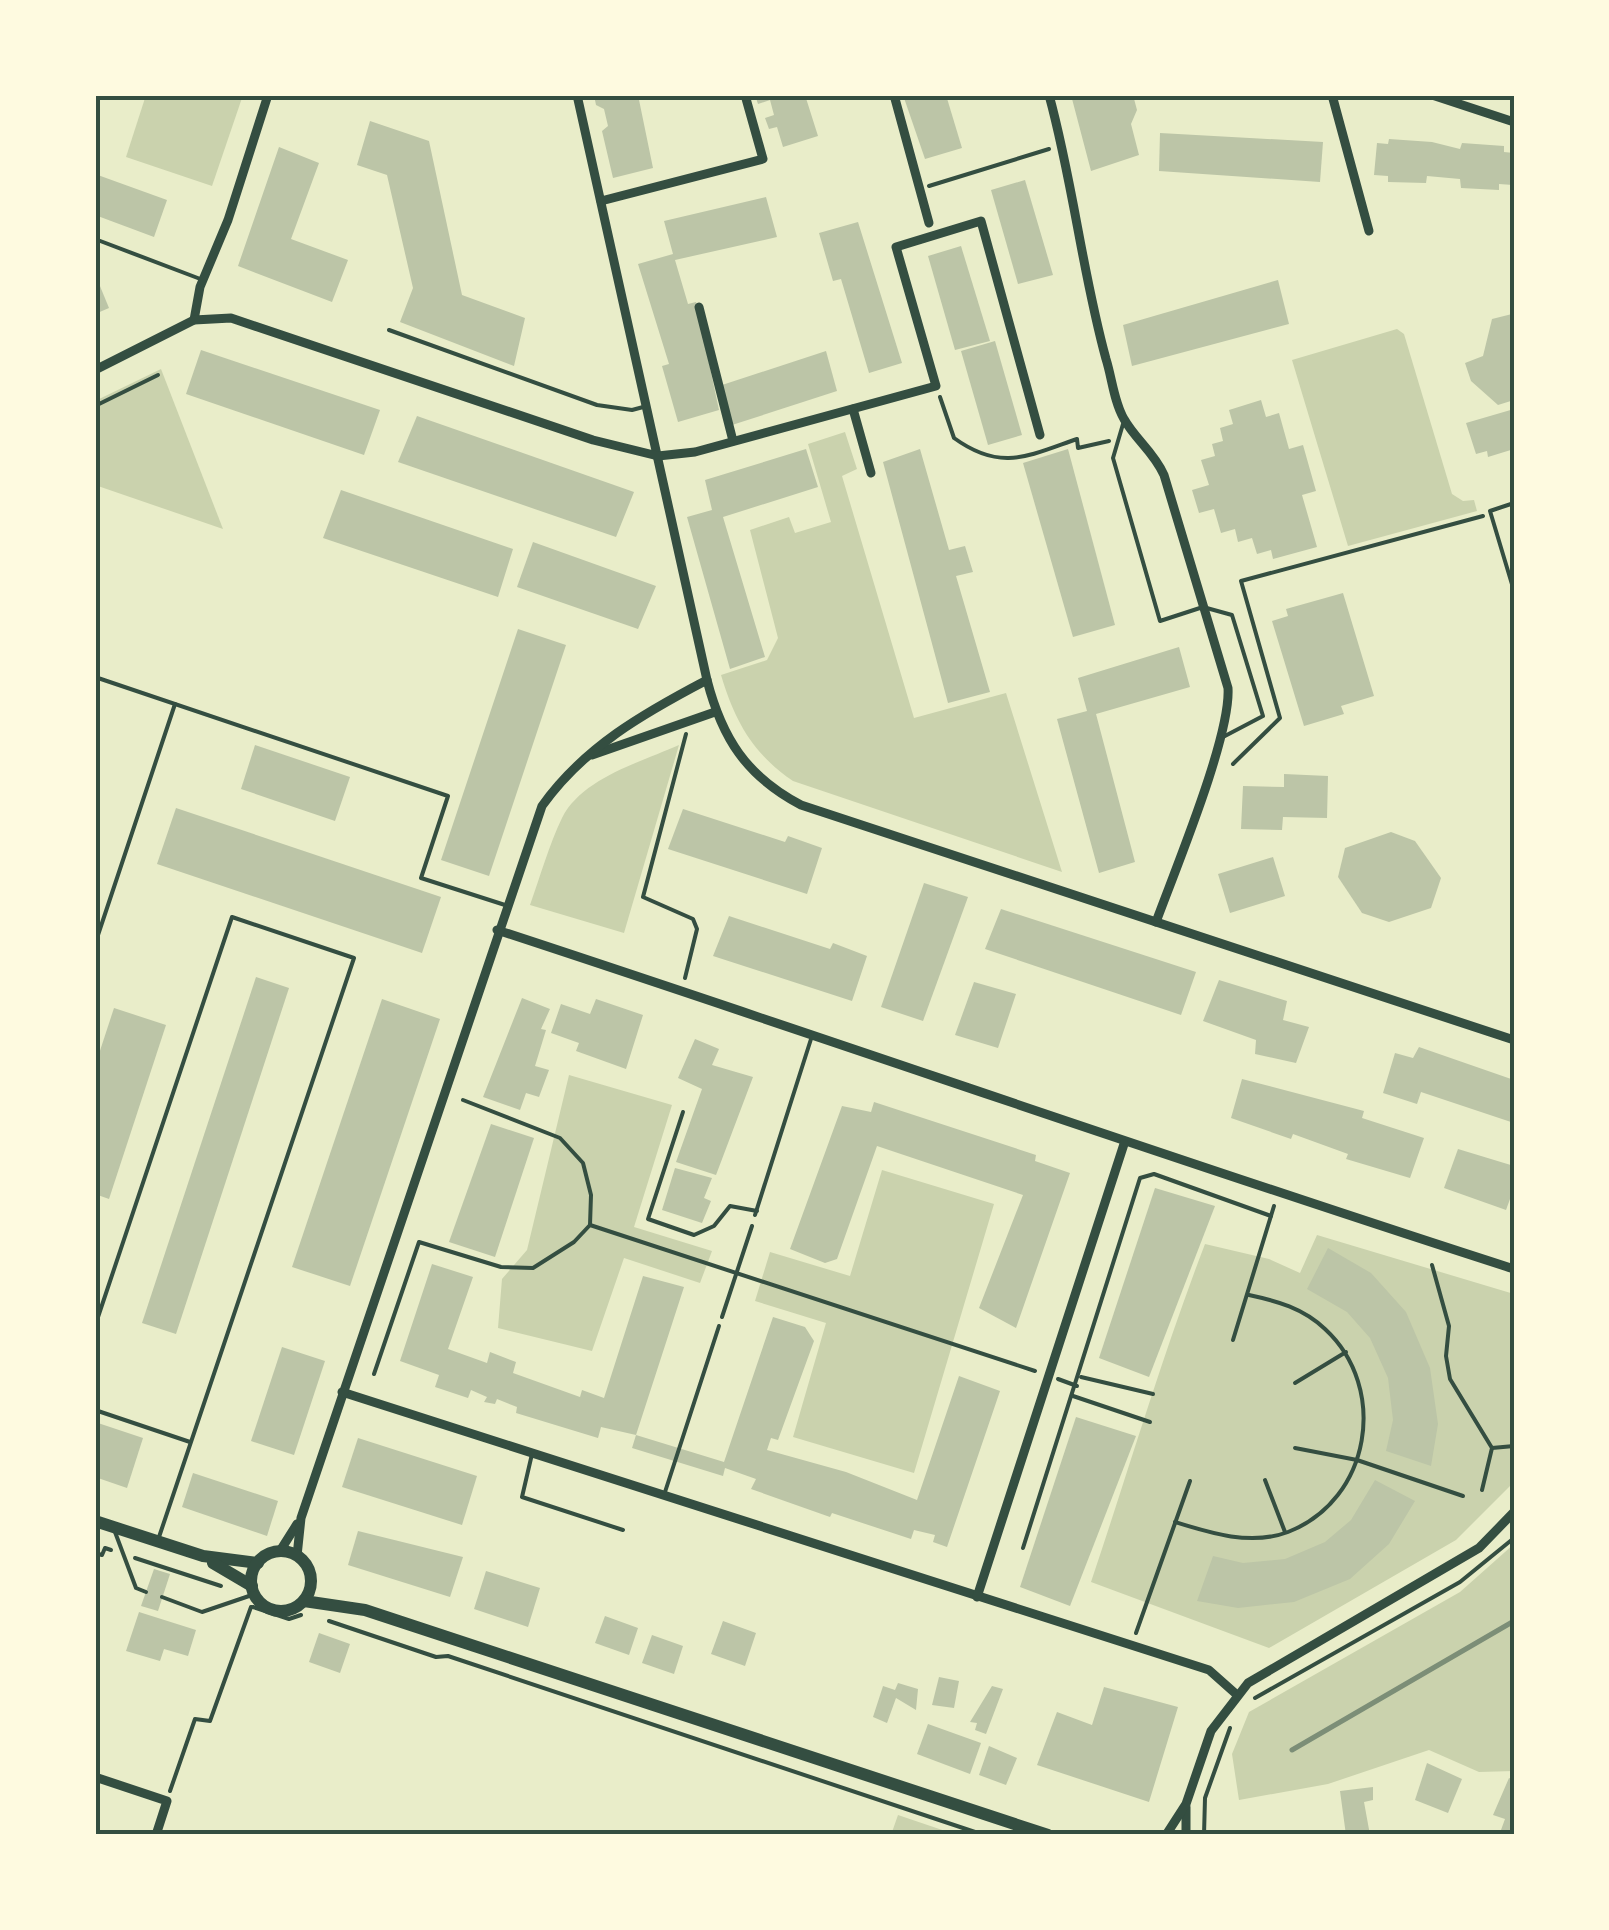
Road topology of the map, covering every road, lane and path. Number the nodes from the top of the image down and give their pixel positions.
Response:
1 (268, 95) edge
2 (577, 95) edge
3 (745, 95) edge
4 (894, 95) edge
5 (1049, 95) edge
6 (1332, 95) edge
7 (1432, 95) edge
8 (1514, 122) edge
9 (1063, 144) junction
10 (920, 189) junction
11 (602, 201) junction
12 (930, 223) dead end
13 (1370, 232) dead end
14 (95, 239) edge
15 (203, 280) junction
16 (700, 307) dead end
17 (194, 320) junction
18 (389, 330) dead end
19 (95, 370) edge
20 (158, 376) dead end
21 (936, 386) junction
22 (95, 406) edge
23 (646, 406) junction
24 (852, 409) junction
25 (1124, 419) junction
26 (1040, 435) dead end
27 (1118, 438) junction
28 (733, 441) junction
29 (658, 456) junction
30 (871, 473) dead end
31 (1514, 504) edge
32 (1483, 516) dead end
33 (1514, 592) edge
34 (1203, 607) junction
35 (95, 677) edge
36 (707, 680) junction
37 (176, 704) junction
38 (715, 712) junction
39 (690, 720) junction
40 (1219, 739) junction
41 (581, 760) junction
42 (1234, 764) dead end
43 (505, 905) junction
44 (1156, 922) junction
45 (497, 930) junction
46 (95, 944) edge
47 (683, 991) junction
48 (813, 1034) junction
49 (1514, 1040) edge
50 (463, 1100) dead end
51 (683, 1112) dead end
52 (1124, 1144) junction
53 (1278, 1193) junction
54 (756, 1213) junction
55 (1271, 1216) junction
56 (590, 1226) junction
57 (1432, 1265) dead end
58 (1514, 1270) edge
59 (736, 1272) junction
60 (1249, 1295) junction
61 (95, 1326) edge
62 (719, 1326) joint
63 (1234, 1340) dead end
64 (1346, 1352) junction
65 (374, 1374) dead end
66 (1048, 1376) junction
67 (1081, 1376) junction
68 (1295, 1383) dead end
69 (1077, 1386) junction
70 (342, 1392) junction
71 (1153, 1394) dead end
72 (1074, 1396) junction
73 (95, 1410) edge
74 (1150, 1422) dead end
75 (190, 1442) junction
76 (1514, 1446) edge
77 (1294, 1448) dead end
78 (1492, 1448) junction
79 (532, 1454) junction
80 (1357, 1460) junction
81 (1265, 1480) dead end
82 (1190, 1481) dead end
83 (1482, 1490) dead end
84 (663, 1496) junction
85 (1463, 1496) dead end
86 (1514, 1512) edge
87 (301, 1518) junction
88 (95, 1521) edge
89 (1175, 1522) junction
90 (113, 1527) junction
91 (624, 1530) dead end
92 (1286, 1534) junction
93 (1514, 1538) edge
94 (158, 1542) junction
95 (1024, 1548) dead end
96 (280, 1551) junction
97 (95, 1553) edge
98 (124, 1554) junction
99 (202, 1556) junction
100 (297, 1556) junction
101 (258, 1563) junction
102 (311, 1578) junction
103 (146, 1592) dead end
104 (250, 1596) junction
105 (162, 1597) dead end
106 (977, 1597) junction
107 (304, 1607) junction
108 (365, 1610) junction
109 (324, 1620) dead end
110 (1136, 1633) dead end
111 (1236, 1694) junction
112 (1244, 1710) dead end
113 (1233, 1722) dead end
114 (95, 1777) edge
115 (167, 1801) junction
116 (1186, 1804) junction
117 (156, 1835) edge
118 (984, 1835) edge
119 (1048, 1835) edge
120 (1166, 1835) edge
121 (1186, 1835) edge
122 (1204, 1835) edge

1 - 15 street
2 - 11 street
3 - 11 street
4 - 10 street
5 - 9 street
6 - 13 street
7 - 8 street
9 - 10 path
9 - 25 street
10 - 12 street
11 - 23 street
14 - 15 lane
15 - 17 street
16 - 28 street
17 - 19 street
17 - 29 street
18 - 23 lane
20 - 22 path
21 - 24 street
21 - 26 street
21 - 27 path
23 - 29 street
24 - 28 street
24 - 30 street
25 - 27 lane
25 - 34 street
27 - 34 lane
28 - 29 street
29 - 36 street
31 - 33 lane
32 - 42 path
34 - 40 street
34 - 40 lane
35 - 37 lane
36 - 38 street
36 - 41 street
37 - 43 lane
37 - 46 lane
38 - 39 street
38 - 44 street
39 - 41 street
39 - 47 path
40 - 44 street
41 - 43 street
43 - 45 street
44 - 49 street
45 - 47 street
45 - 70 street
47 - 48 street
48 - 52 street
48 - 54 lane
50 - 56 path
51 - 54 lane
52 - 53 street
52 - 66 street
53 - 55 path
53 - 58 street
54 - 59 path
55 - 60 path
55 - 67 path
56 - 59 path
56 - 65 path
57 - 78 path
59 - 62 path
59 - 66 path
60 - 63 path
60 - 64 path
61 - 75 lane
62 - 84 lane
64 - 68 path
64 - 80 path
66 - 69 path
66 - 106 street
67 - 69 path
67 - 71 path
69 - 72 path
70 - 79 street
70 - 87 street
72 - 74 path
72 - 95 path
73 - 75 lane
75 - 94 lane
76 - 78 path
77 - 80 path
78 - 83 path
79 - 84 street
79 - 91 lane
80 - 85 path
80 - 92 path
81 - 92 path
82 - 89 path
84 - 106 street
86 - 111 street
87 - 96 street
87 - 100 street
88 - 90 main road
89 - 92 path
89 - 110 path
90 - 94 main road
90 - 98 lane
93 - 112 path
94 - 99 main road
96 - 100 main road
96 - 101 main road
97 - 98 path
98 - 103 lane
98 - 104 path
99 - 101 main road
99 - 104 main road
100 - 102 main road
101 - 104 main road
102 - 107 main road
102 - 108 main road
104 - 105 lane
104 - 107 main road
104 - 107 path
104 - 115 path
106 - 111 street
107 - 108 main road
108 - 119 main road
109 - 118 path
111 - 116 street
113 - 122 path
114 - 115 street
115 - 117 street
116 - 120 street
116 - 121 street

